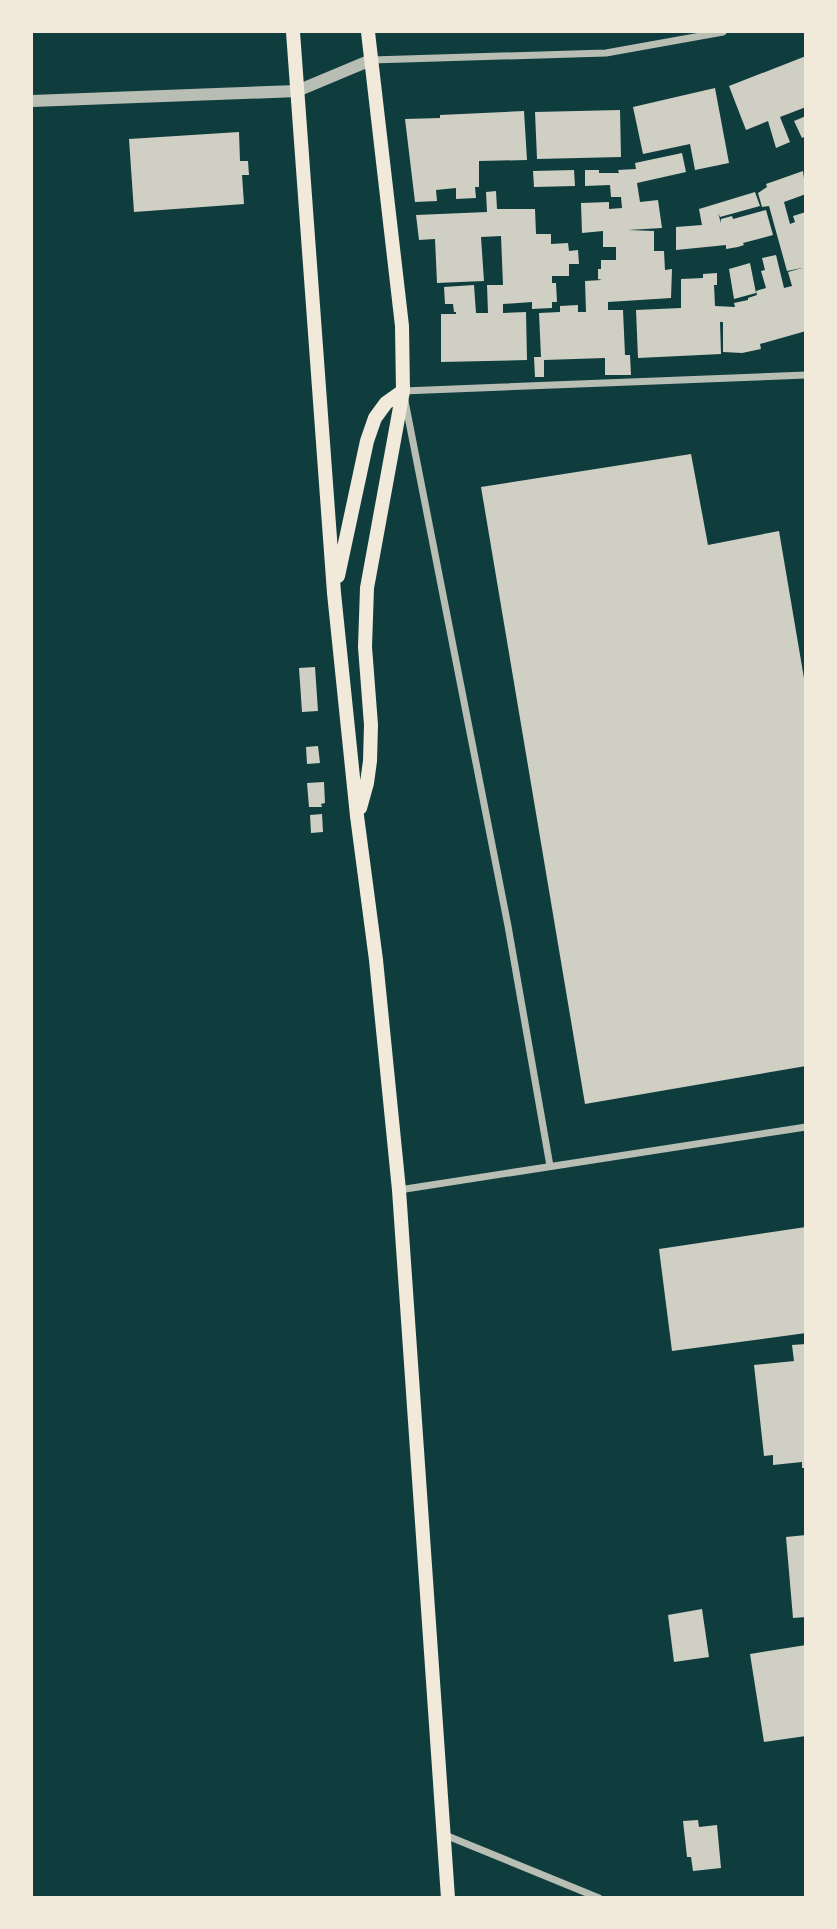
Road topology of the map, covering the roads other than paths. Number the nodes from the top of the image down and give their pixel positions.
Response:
1 (293, 32) edge
2 (368, 32) edge
3 (723, 32) edge
4 (371, 60) junction
5 (298, 91) junction
6 (32, 101) edge
7 (806, 375) edge
8 (403, 391) junction
9 (334, 593) junction
10 (357, 816) junction
11 (806, 1128) edge
12 (550, 1166) junction
13 (399, 1189) junction
14 (445, 1835) junction
15 (448, 1898) edge
16 (599, 1898) edge

1 - 5 main road
2 - 4 main road
3 - 4 street
4 - 5 street
4 - 8 main road
5 - 6 street
5 - 9 main road
7 - 8 street
8 - 9 main road
8 - 10 main road
8 - 12 street
9 - 10 main road
10 - 13 main road
11 - 12 street
12 - 13 street
13 - 14 main road
14 - 15 main road
14 - 16 street

